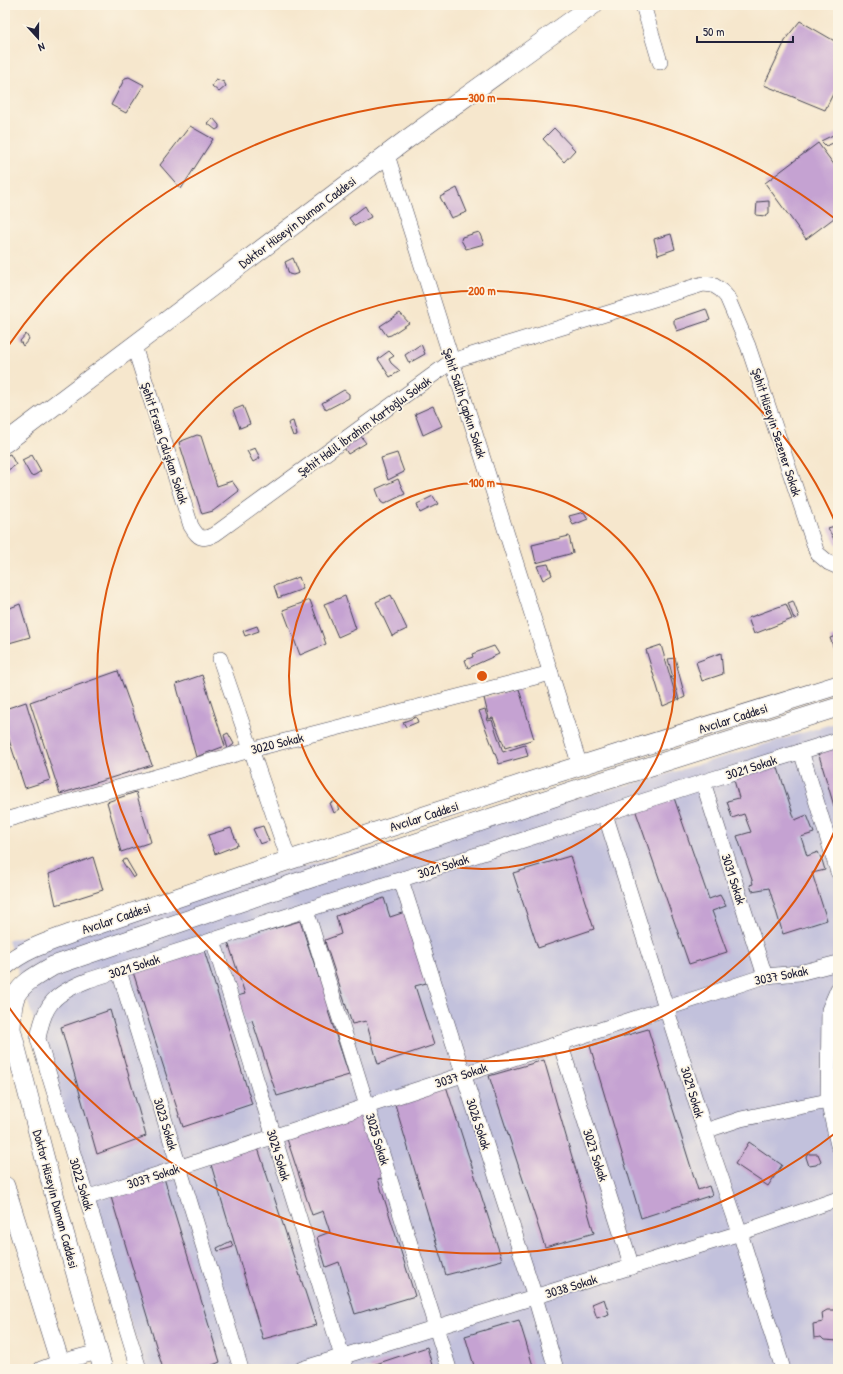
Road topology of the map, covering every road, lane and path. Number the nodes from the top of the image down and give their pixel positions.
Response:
1 (592, 5) edge
2 (643, 5) edge
3 (660, 62) dead end
4 (387, 155) junction
5 (721, 290) joint
6 (134, 346) junction
7 (452, 361) junction
8 (5, 443) edge
9 (200, 538) joint
10 (838, 567) edge
11 (220, 659) dead end
12 (551, 673) junction
13 (838, 685) edge
14 (838, 707) edge
15 (838, 740) edge
16 (250, 750) junction
17 (801, 751) junction
18 (580, 766) junction
19 (703, 782) junction
20 (605, 814) junction
21 (5, 820) edge
22 (289, 860) junction
23 (838, 872) edge
24 (400, 880) junction
25 (306, 910) junction
26 (213, 940) junction
27 (9, 962) edge
28 (838, 963) edge
29 (119, 971) junction
30 (765, 976) junction
31 (28, 982) joint
32 (838, 989) edge
33 (52, 1001) joint
34 (667, 1008) junction
35 (8, 1020) edge
36 (560, 1043) junction
37 (463, 1075) junction
38 (828, 1101) junction
39 (368, 1106) junction
40 (705, 1131) junction
41 (274, 1137) junction
42 (838, 1145) edge
43 (179, 1168) junction
44 (5, 1186) edge
45 (86, 1198) junction
46 (838, 1199) edge
47 (740, 1233) junction
48 (632, 1267) junction
49 (535, 1297) junction
50 (436, 1328) junction
51 (100, 1360) edge
52 (344, 1363) edge
53 (61, 1365) edge
54 (41, 1369) edge
55 (139, 1369) edge
56 (241, 1369) edge
57 (302, 1369) edge
58 (449, 1369) edge
59 (556, 1369) edge
60 (783, 1369) edge

1 - 4 main road, Doktor Hüseyin Duman Caddesi
2 - 3 street
4 - 6 main road, Doktor Hüseyin Duman Caddesi
4 - 7 street, Şehit Salih Çapkın Sokak
5 - 7 street, Şehit Halil İbrahim Kartoğlu Sokak
5 - 10 street, Şehit Hüseyin Sezener Sokak
6 - 8 main road, Doktor Hüseyin Duman Caddesi
6 - 9 street, Şehit Ersan Çalışkan Sokak
7 - 9 street, Şehit Halil İbrahim Kartoğlu Sokak
7 - 12 street, Şehit Salih Çapkın Sokak
11 - 16 street
12 - 16 street, 3020 Sokak
12 - 18 street, Şehit Salih Çapkın Sokak
13 - 18 main road, Avcılar Caddesi
14 - 31 main road, Avcılar Caddesi
15 - 17 street, 3021 Sokak
16 - 21 street, 3020 Sokak
16 - 22 street
17 - 19 street, 3021 Sokak
17 - 23 street
18 - 22 main road, Avcılar Caddesi
19 - 20 street, 3021 Sokak
19 - 30 street, 3031 Sokak
20 - 24 street, 3021 Sokak
20 - 34 street, 3029 Sokak
22 - 27 main road, Avcılar Caddesi
24 - 25 street, 3021 Sokak
24 - 37 street, 3026 Sokak
25 - 26 street, 3021 Sokak
25 - 39 street, 3025 Sokak
26 - 29 street, 3021 Sokak
26 - 41 street, 3024 Sokak
28 - 30 street, 3037 Sokak
29 - 33 street, 3021 Sokak
29 - 43 street, 3023 Sokak
30 - 34 street, 3037 Sokak
31 - 35 main road, Doktor Hüseyin Duman Caddesi
32 - 38 street
33 - 45 street, 3022 Sokak
34 - 36 street, 3037 Sokak
34 - 40 street, 3029 Sokak
35 - 51 main road, Doktor Hüseyin Duman Caddesi
36 - 37 street, 3037 Sokak
36 - 48 street, 3027 Sokak
37 - 39 street, 3037 Sokak
37 - 49 street, 3026 Sokak
38 - 40 street
38 - 42 street
39 - 41 street, 3037 Sokak
39 - 50 street, 3025 Sokak
40 - 47 street, 3029 Sokak
41 - 43 street, 3037 Sokak
41 - 52 street, 3024 Sokak
43 - 45 street, 3037 Sokak
43 - 56 street, 3023 Sokak
44 - 53 main road
45 - 55 street, 3022 Sokak
46 - 47 street, 3038 Sokak
47 - 48 street, 3038 Sokak
47 - 60 street, 3029 Sokak
48 - 49 street, 3038 Sokak
49 - 50 street, 3038 Sokak
49 - 59 street, 3026 Sokak
50 - 52 street, 3038 Sokak
50 - 58 street, 3025 Sokak
51 - 53 street
52 - 57 street, 3038 Sokak
53 - 54 street

